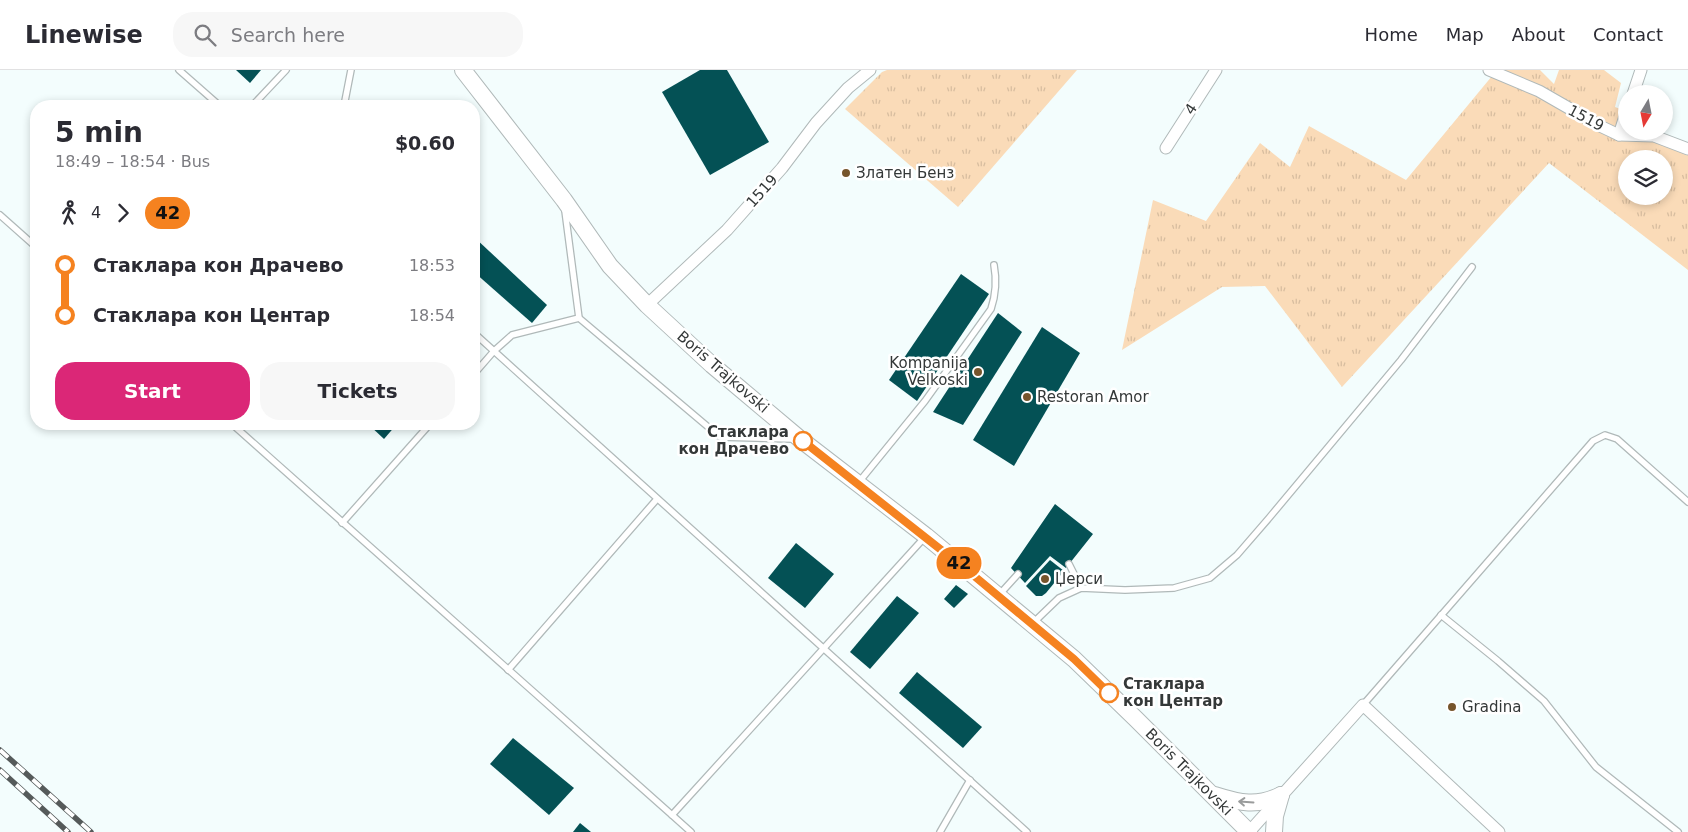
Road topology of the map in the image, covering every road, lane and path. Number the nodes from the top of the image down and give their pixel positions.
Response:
1 (179, 70) edge
2 (286, 70) edge
3 (351, 70) edge
4 (463, 70) edge
5 (870, 70) edge
6 (1216, 70) edge
7 (1489, 70) edge
8 (1641, 70) edge
9 (1636, 85) edge
10 (213, 100) edge
11 (258, 100) edge
12 (345, 100) edge
13 (1618, 135) edge
14 (1664, 140) edge
15 (1166, 148) dead end
16 (1688, 149) edge
17 (564, 200) junction
18 (0, 215) edge
19 (30, 242) edge
20 (994, 265) dead end
21 (1472, 267) dead end
22 (647, 306) junction
23 (579, 318) junction
24 (480, 338) edge
25 (494, 351) junction
26 (480, 367) edge
27 (239, 430) edge
28 (425, 430) edge
29 (800, 439) junction
30 (858, 483) junction
31 (657, 498) junction
32 (1688, 502) edge
33 (342, 523) junction
34 (926, 536) junction
35 (1069, 564) dead end
36 (1018, 574) dead end
37 (1081, 588) junction
38 (998, 597) junction
39 (1441, 615) junction
40 (1031, 624) junction
41 (823, 649) junction
42 (508, 670) junction
43 (1363, 705) junction
44 (970, 780) junction
45 (1211, 793) junction
46 (1281, 795) junction
47 (672, 815) junction
48 (691, 832) edge
49 (940, 832) edge
50 (1027, 832) edge
51 (1249, 832) edge
52 (1274, 832) edge
53 (1499, 832) edge
54 (1678, 832) edge

1 - 10 lane
2 - 11 lane
3 - 12 lane
4 - 17 main road, Boris Trajkovski
5 - 22 street, 1519
6 - 15 street, 4
7 - 13 street, 1519
8 - 9 street
14 - 16 street, 1519
17 - 22 main road, Boris Trajkovski
17 - 23 lane
18 - 19 lane
20 - 30 lane
21 - 37 lane
22 - 29 main road, Boris Trajkovski
23 - 25 lane
23 - 29 lane
24 - 25 lane
25 - 26 lane
25 - 31 lane
27 - 33 lane
28 - 33 lane
29 - 30 main road, Boris Trajkovski
30 - 34 main road, Boris Trajkovski
31 - 41 lane
31 - 42 lane
32 - 39 lane
33 - 42 lane
34 - 38 main road, Boris Trajkovski
34 - 41 lane
35 - 37 lane
36 - 38 lane
37 - 40 lane
38 - 40 main road, Boris Trajkovski
39 - 43 lane
39 - 54 lane
40 - 45 main road, Boris Trajkovski
41 - 44 lane
41 - 47 lane
42 - 47 lane
43 - 46 street
43 - 53 street
44 - 49 lane
44 - 50 lane
46 -> 45 main road
45 - 51 main road, Boris Trajkovski
46 - 51 street
46 - 52 main road
47 - 48 lane

